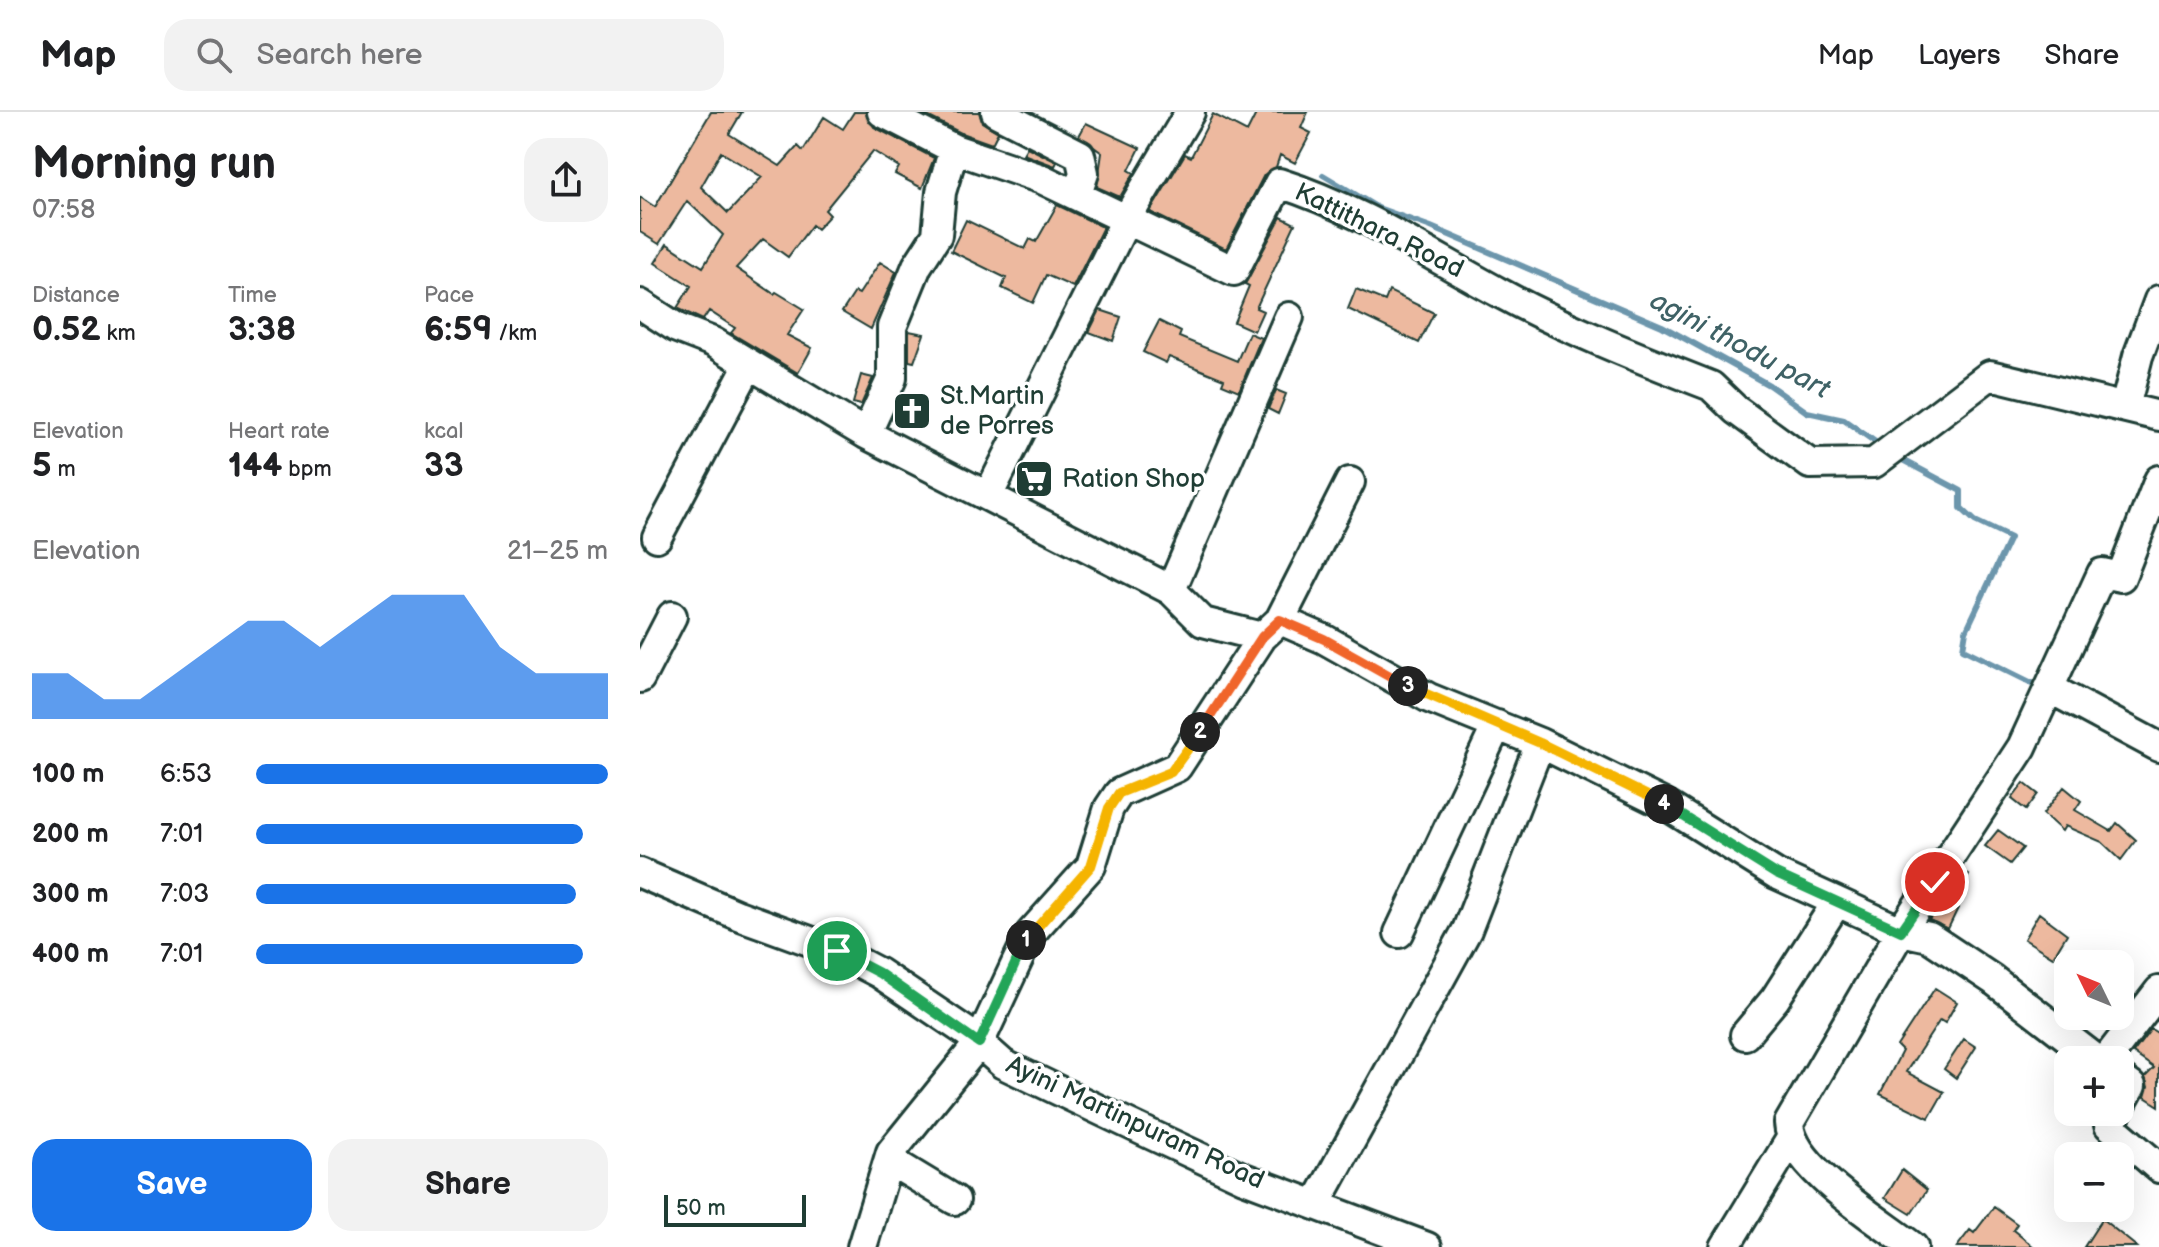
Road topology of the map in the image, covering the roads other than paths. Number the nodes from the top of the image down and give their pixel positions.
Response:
1 (882, 112) edge
2 (996, 112) edge
3 (1190, 112) edge
4 (954, 149) junction
5 (1077, 194) junction
6 (1126, 220) junction
7 (2159, 300) edge
8 (640, 304) edge
9 (1289, 317) dead end
10 (748, 366) junction
11 (2125, 407) junction
12 (2159, 416) edge
13 (866, 434) junction
14 (2159, 480) edge
15 (1350, 482) dead end
16 (988, 496) junction
17 (657, 537) dead end
18 (1171, 590) junction
19 (672, 616) dead end
20 (1271, 628) junction
21 (640, 678) edge
22 (2049, 688) junction
23 (1497, 725) junction
24 (1540, 743) junction
25 (2159, 747) edge
26 (641, 876) edge
27 (1837, 902) junction
28 (1901, 931) junction
29 (1399, 933) dead end
30 (2159, 991) edge
31 (1745, 1035) dead end
32 (979, 1043) junction
33 (2079, 1046) edge
34 (2117, 1046) edge
35 (2110, 1126) edge
36 (1792, 1137) junction
37 (889, 1160) junction
38 (2159, 1168) edge
39 (955, 1200) dead end
40 (1316, 1204) junction
41 (1419, 1245) edge
42 (862, 1247) edge
43 (1725, 1247) edge
44 (1913, 1247) edge

1 - 4 street, Kattithara Road
2 - 5 street
3 - 6 street
4 - 5 street, Kattithara Road
4 - 13 street
5 - 6 street, Kattithara Road
6 - 11 street, Kattithara Road
6 - 16 street
7 - 11 street
8 - 10 street
9 - 18 street
10 - 13 street
10 - 17 street
11 - 12 street
13 - 16 street
14 - 22 street
15 - 20 street
16 - 18 street
18 - 20 street
19 - 21 street
20 - 23 street
20 - 32 street
22 - 25 street
22 - 28 street
23 - 24 street
23 - 29 street
24 - 27 street
24 - 40 street
26 - 32 street, Ayini Martinpuram Road
27 - 28 street
27 - 31 street
28 - 33 street
28 - 36 street
30 - 34 street
32 - 37 street
32 - 40 street, Ayini Martinpuram Road
35 - 38 street
36 - 43 street
36 - 44 street
37 - 39 street
37 - 42 street
40 - 41 street, Ayini Martinpuram Road

